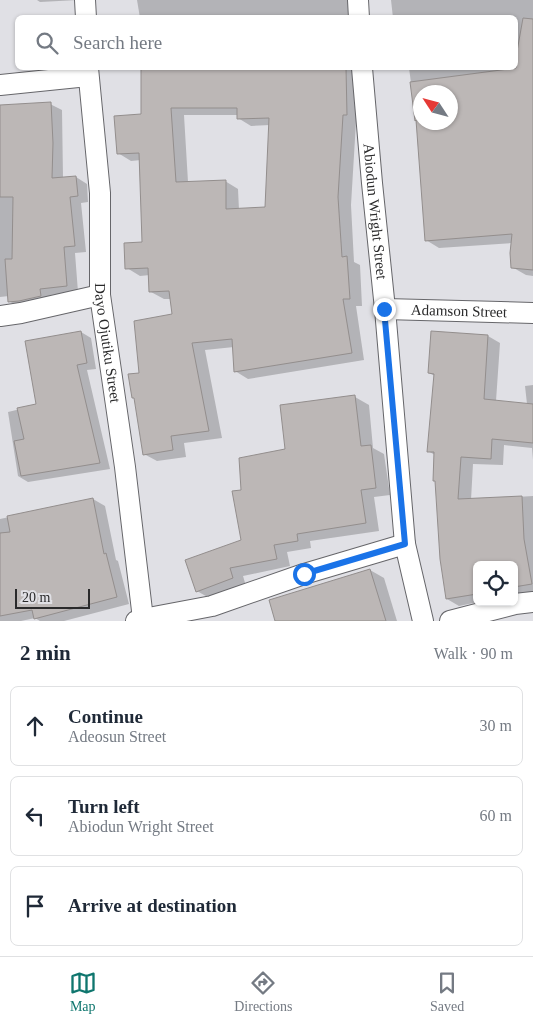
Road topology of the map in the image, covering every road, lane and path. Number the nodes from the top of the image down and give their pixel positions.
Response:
1 (85, 0) edge
2 (358, 0) edge
3 (86, 15) edge
4 (359, 15) edge
5 (362, 70) edge
6 (88, 72) edge
7 (0, 85) edge
8 (100, 295) junction
9 (384, 309) junction
10 (533, 313) edge
11 (0, 316) edge
12 (405, 544) junction
13 (533, 602) edge
14 (140, 620) edge
15 (423, 621) edge
16 (450, 621) edge

1 - 3 street
2 - 4 street
5 - 9 street, Abiodun Wright Street
6 - 7 street
6 - 8 street, Dayo Ojutiku Street
8 - 11 street
8 - 14 street, Dayo Ojutiku Street
9 - 10 street, Adamson Street
9 - 12 street, Abiodun Wright Street
12 - 14 street
12 - 15 street, Abiodun Wright Street
13 - 16 street

